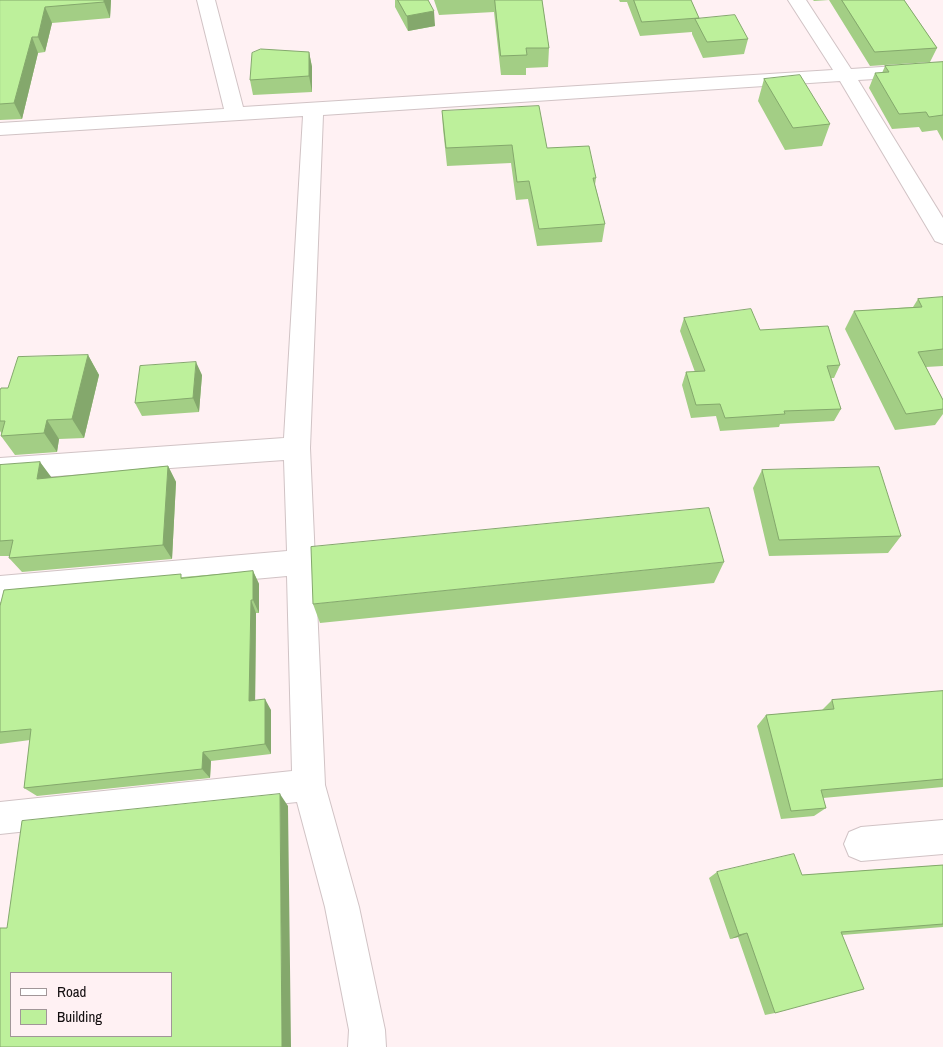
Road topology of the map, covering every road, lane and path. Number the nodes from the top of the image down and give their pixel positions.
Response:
1 (206, 0) edge
2 (797, 0) edge
3 (943, 69) edge
4 (846, 76) junction
5 (313, 110) junction
6 (235, 114) junction
7 (0, 129) edge
8 (943, 236) edge
9 (297, 448) junction
10 (0, 469) edge
11 (301, 562) junction
12 (0, 589) edge
13 (309, 785) junction
14 (0, 818) edge
15 (943, 837) edge
16 (861, 844) dead end
17 (367, 1047) edge

1 - 6 street
2 - 4 street
3 - 4 street
4 - 5 street
4 - 8 street
5 - 6 street
5 - 9 street
6 - 7 street
9 - 10 street
9 - 11 street
11 - 12 street
11 - 13 street
13 - 14 street
13 - 17 street
15 - 16 street

